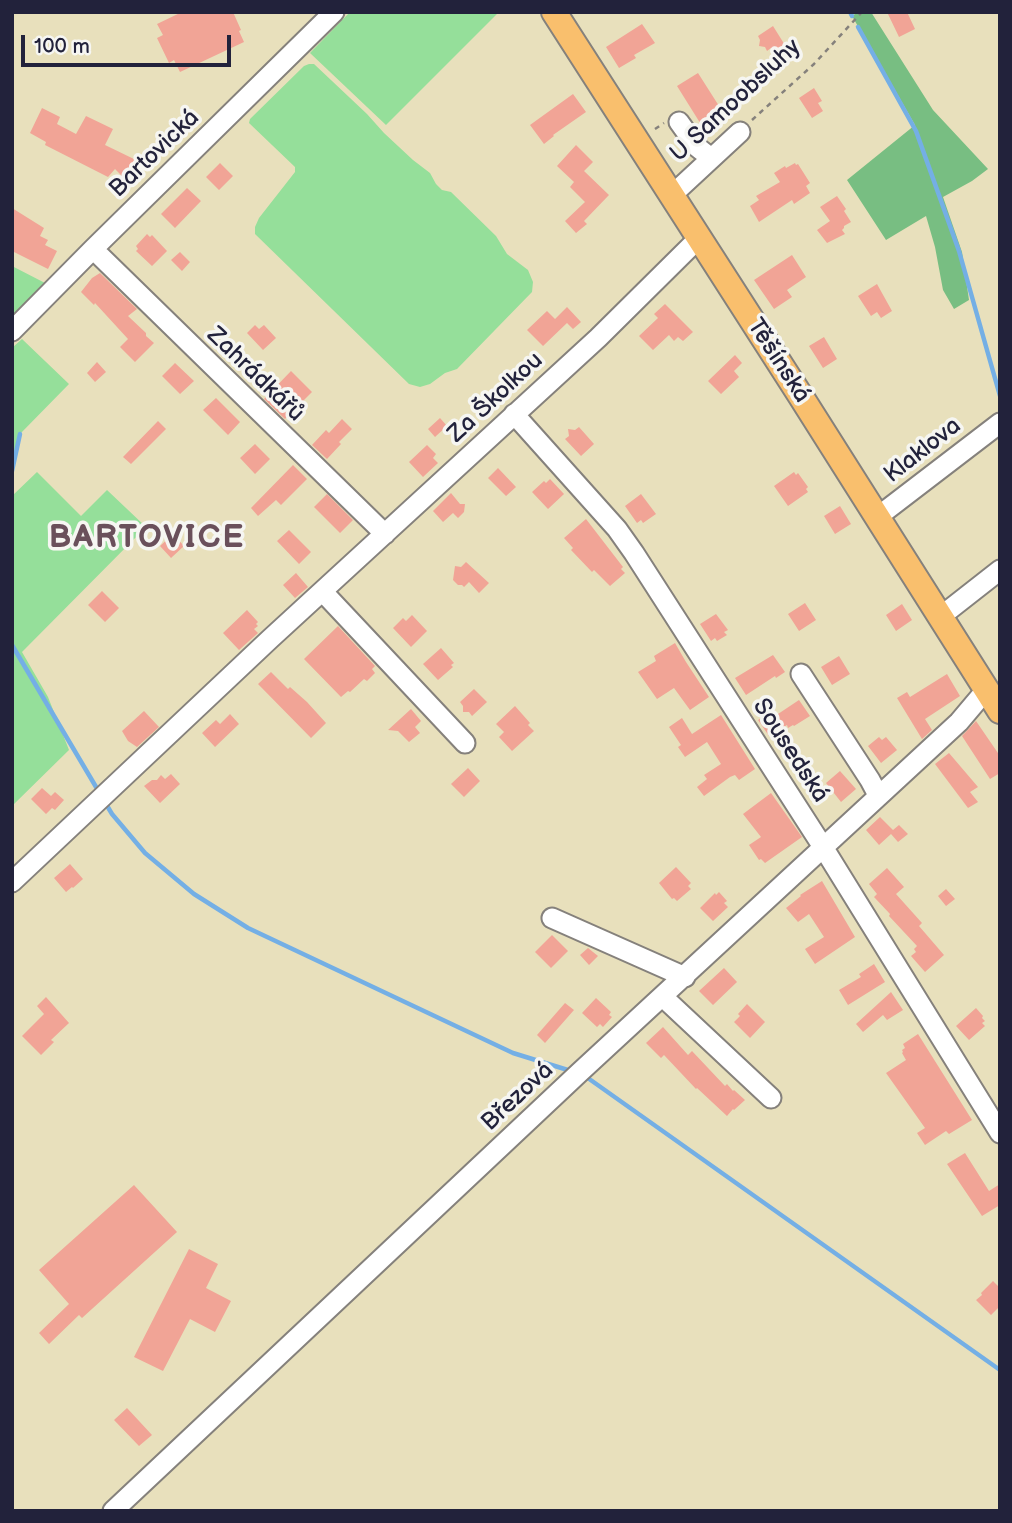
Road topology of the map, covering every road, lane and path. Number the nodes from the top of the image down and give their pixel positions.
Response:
1 (334, 12) edge
2 (554, 12) edge
3 (862, 12) edge
4 (679, 122) dead end
5 (740, 132) joint
6 (711, 158) junction
7 (672, 195) junction
8 (699, 238) junction
9 (93, 249) junction
10 (12, 331) edge
11 (514, 414) junction
12 (1000, 423) edge
13 (876, 518) junction
14 (385, 534) junction
15 (1000, 569) edge
16 (323, 592) junction
17 (940, 617) junction
18 (801, 674) dead end
19 (994, 702) edge
20 (465, 743) dead end
21 (878, 795) junction
22 (823, 847) junction
23 (12, 882) edge
24 (552, 918) dead end
25 (685, 977) junction
26 (663, 997) junction
27 (771, 1098) dead end
28 (1000, 1133) edge
29 (113, 1511) edge

1 - 9 street, Bartovická
2 - 7 main road, Těšínská
3 - 5 path, U Samoobsluhy
4 - 6 street
5 - 6 street, U Samoobsluhy
6 - 7 street, U Samoobsluhy
7 - 8 main road, Těšínská
8 - 11 street, Za Školkou
8 - 13 main road, Těšínská
9 - 10 street, Bartovická
9 - 14 street, Zahrádkářů
11 - 14 street, Za Školkou
11 - 22 street, Sousedská
12 - 13 street, Klaklova
13 - 17 main road, Těšínská
14 - 16 street, Za Školkou
15 - 17 street
16 - 20 street
16 - 23 street, Za Školkou
17 - 19 main road, Těšínská
18 - 21 street
19 - 21 street, Březová
21 - 22 street, Březová
22 - 25 street, Březová
22 - 28 street, Sousedská
24 - 25 street
25 - 26 street, Březová
26 - 27 street
26 - 29 street, Březová

